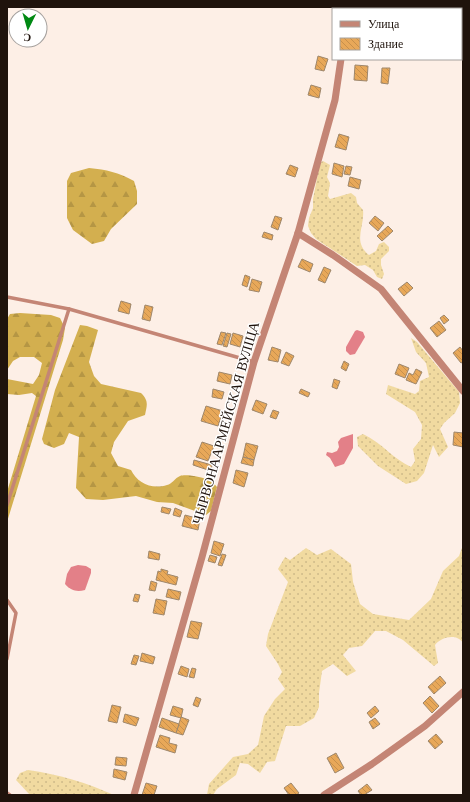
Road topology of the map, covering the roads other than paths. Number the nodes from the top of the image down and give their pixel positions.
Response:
1 (341, 60) edge
2 (298, 233) junction
3 (7, 297) edge
4 (69, 309) junction
5 (254, 362) junction
6 (463, 391) edge
7 (7, 505) edge
8 (7, 600) edge
9 (7, 659) edge
10 (463, 692) edge
11 (7, 793) edge
12 (10, 795) edge
13 (134, 795) edge
14 (324, 795) edge

1 - 2 street, ЧЫРВОНААРМЕЙСКАЯ ВУЛІЦА
2 - 5 street, ЧЫРВОНААРМЕЙСКАЯ ВУЛІЦА
2 - 6 street
3 - 4 lane
4 - 5 lane
4 - 7 lane
5 - 13 street, ЧЫРВОНААРМЕЙСКАЯ ВУЛІЦА
8 - 9 lane
10 - 14 street
11 - 12 lane

